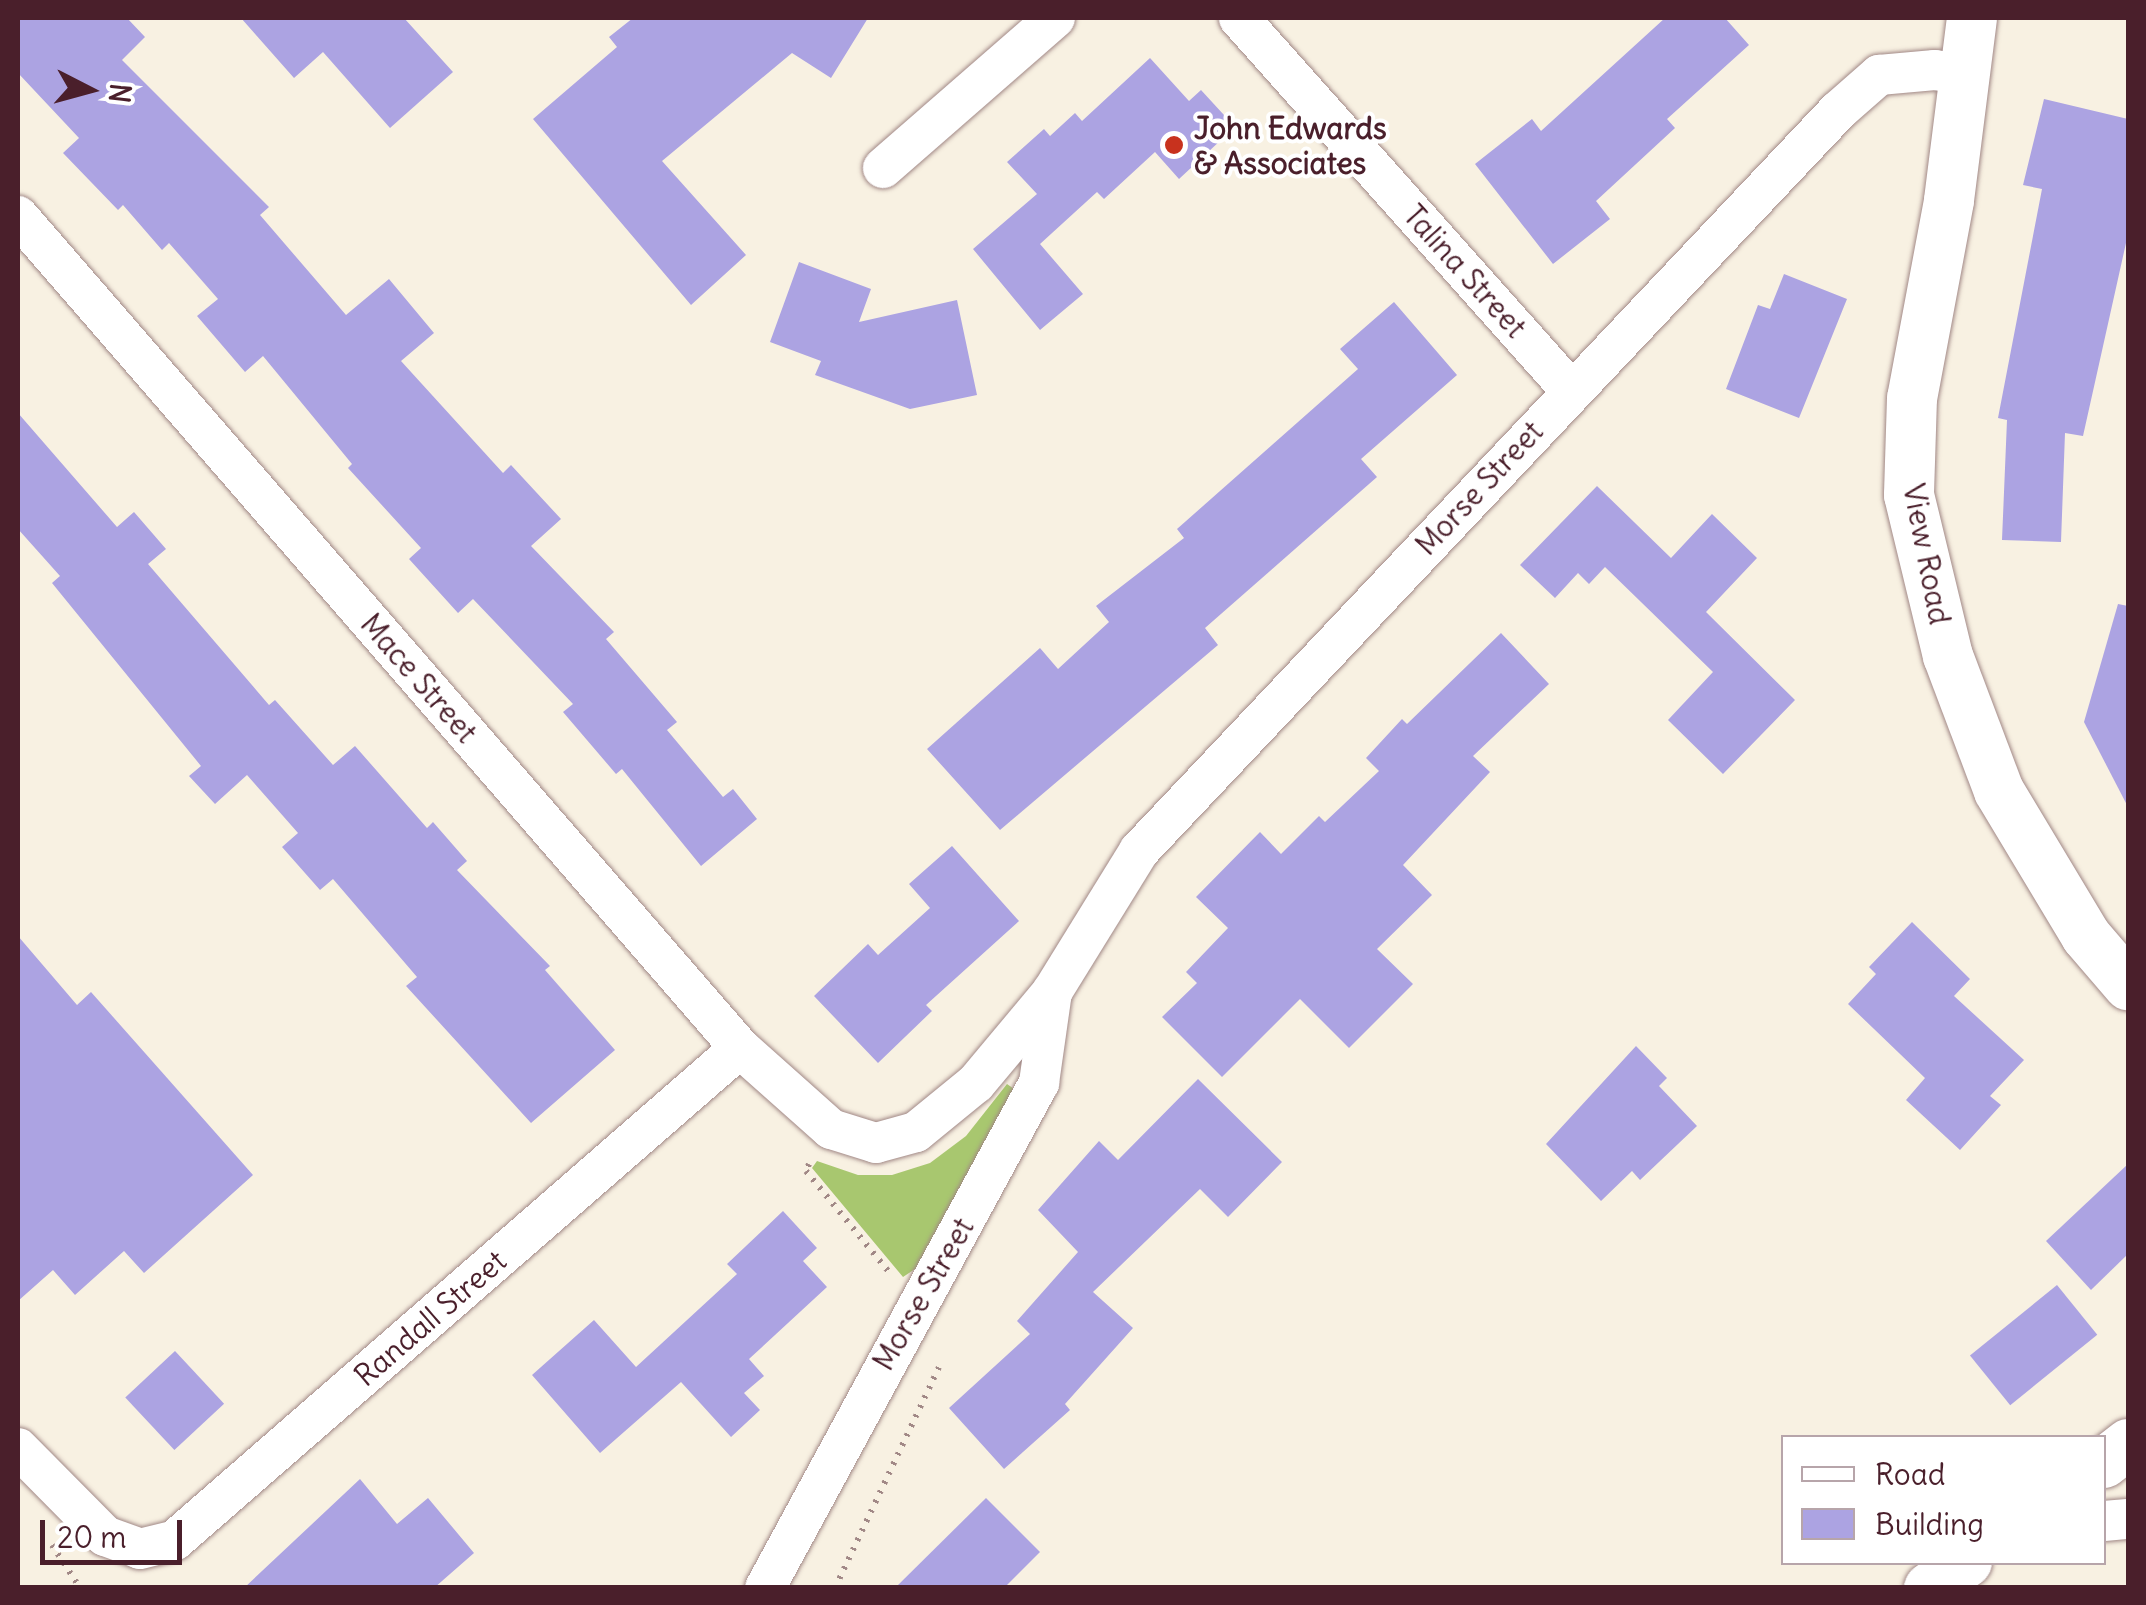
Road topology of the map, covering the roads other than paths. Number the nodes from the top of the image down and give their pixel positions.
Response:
1 (1056, 18) edge
2 (1239, 18) edge
3 (1972, 18) edge
4 (1967, 76) junction
5 (884, 168) dead end
6 (18, 216) edge
7 (1571, 390) junction
8 (2128, 985) edge
9 (1052, 992) junction
10 (740, 1048) junction
11 (831, 1129) joint
12 (2128, 1444) edge
13 (18, 1448) edge
14 (2106, 1461) edge
15 (1962, 1565) edge
16 (766, 1588) edge
17 (1929, 1588) edge

1 - 5 street
2 - 7 street, Talina Street
3 - 4 street, View Road
4 - 7 street, Morse Street
4 - 8 street, View Road
6 - 10 street, Mace Street
7 - 9 street, Morse Street
9 - 11 street, Morse Street
9 - 16 street, Morse Street
10 - 11 street, Mace Street
10 - 13 street, Randall Street
12 - 14 street
15 - 17 street

